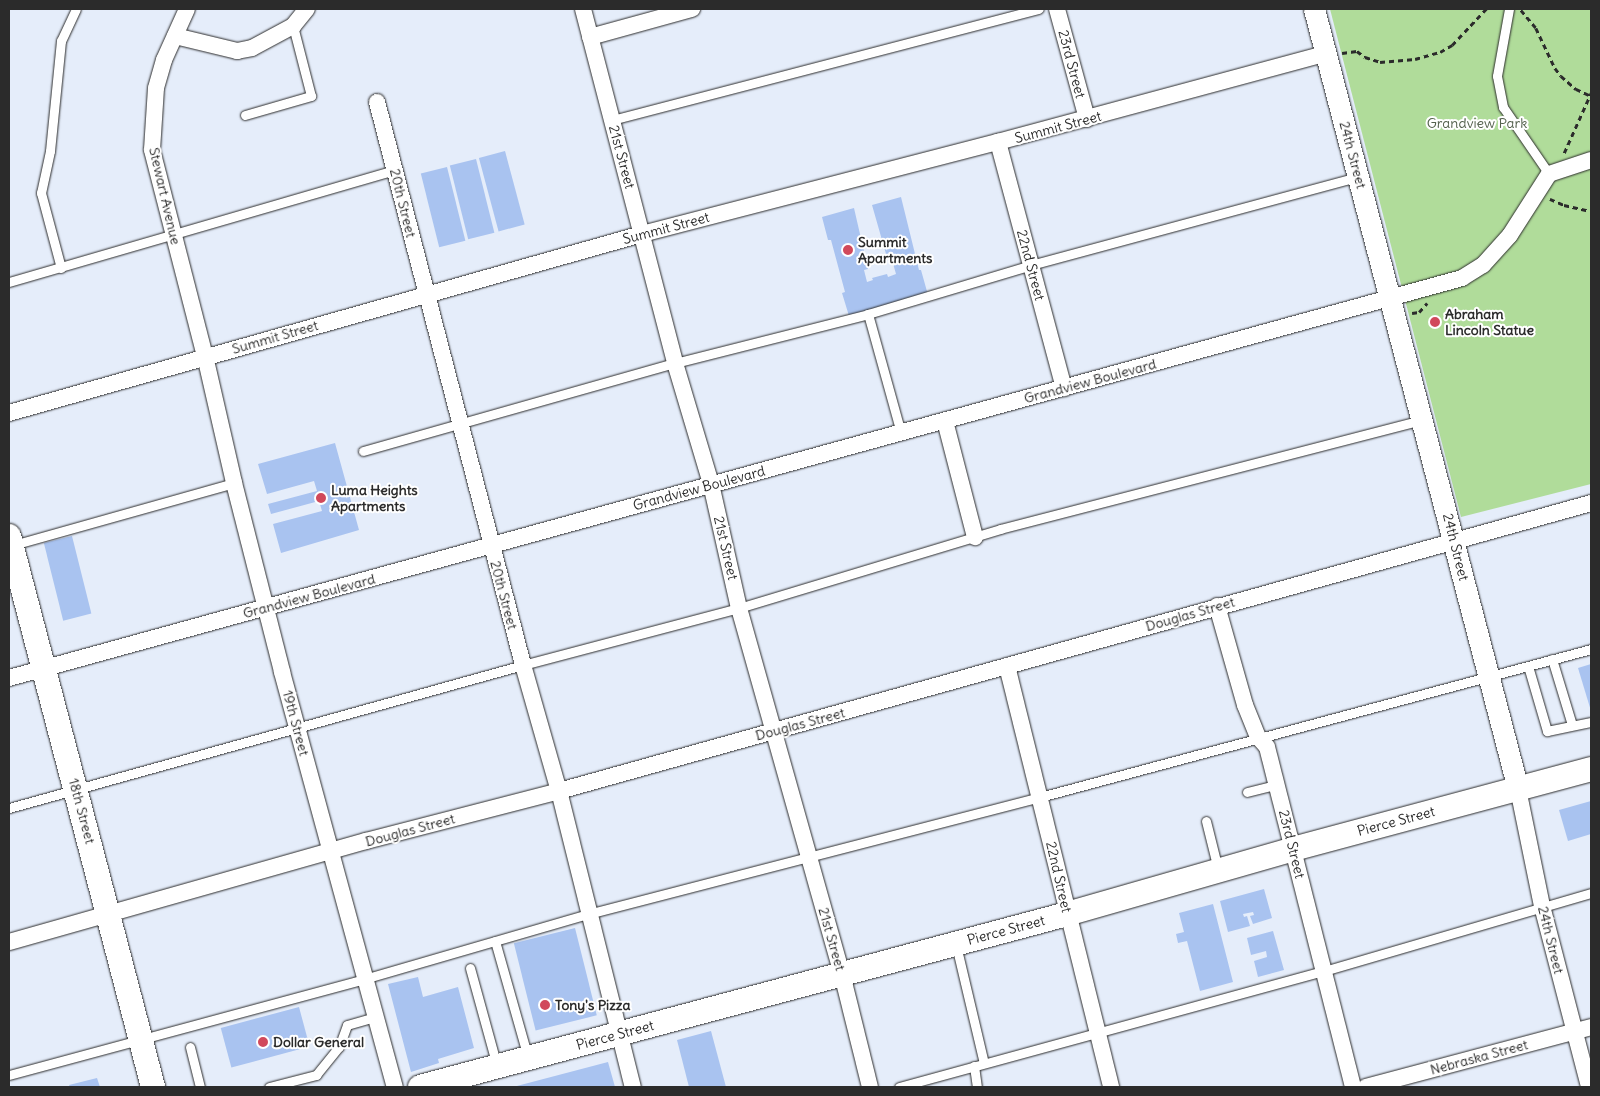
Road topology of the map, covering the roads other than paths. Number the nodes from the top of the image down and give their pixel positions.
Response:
1 (76, 9) edge
2 (187, 9) edge
3 (306, 9) edge
4 (583, 9) edge
5 (692, 9) edge
6 (1039, 9) edge
7 (1057, 9) edge
8 (1314, 9) edge
9 (1509, 9) edge
10 (293, 26) junction
11 (175, 36) junction
12 (590, 37) junction
13 (1325, 54) junction
14 (377, 102) dead end
15 (245, 115) dead end
16 (1087, 119) junction
17 (612, 120) junction
18 (998, 142) junction
19 (1591, 160) edge
20 (395, 170) junction
21 (1556, 171) junction
22 (1359, 177) junction
23 (642, 234) junction
24 (174, 235) junction
25 (1032, 266) junction
26 (60, 268) junction
27 (9, 282) edge
28 (427, 295) junction
29 (1390, 298) junction
30 (868, 314) junction
31 (205, 356) junction
32 (675, 363) junction
33 (1064, 388) junction
34 (9, 413) edge
35 (1422, 420) junction
36 (945, 421) junction
37 (460, 422) junction
38 (901, 433) junction
39 (363, 451) dead end
40 (234, 483) junction
41 (711, 484) junction
42 (1591, 503) edge
43 (974, 536) junction
44 (1455, 541) junction
45 (10, 543) edge
46 (491, 546) junction
47 (1217, 606) junction
48 (266, 608) junction
49 (739, 608) junction
50 (1591, 648) edge
51 (1552, 659) junction
52 (523, 665) junction
53 (1008, 666) junction
54 (1528, 666) junction
55 (43, 669) junction
56 (1490, 677) junction
57 (9, 678) edge
58 (1591, 722) edge
59 (1572, 725) junction
60 (297, 727) junction
61 (773, 731) junction
62 (1258, 737) junction
63 (1591, 769) edge
64 (1278, 784) junction
65 (1518, 789) junction
66 (76, 790) junction
67 (559, 791) junction
68 (1247, 792) dead end
69 (1040, 797) junction
70 (9, 808) edge
71 (1206, 821) dead end
72 (1293, 849) junction
73 (331, 852) junction
74 (808, 857) junction
75 (1218, 870) junction
76 (1591, 893) edge
77 (1542, 906) junction
78 (588, 914) junction
79 (1068, 914) junction
80 (108, 915) junction
81 (495, 941) junction
82 (9, 942) edge
83 (956, 944) junction
84 (470, 968) dead end
85 (1324, 971) junction
86 (842, 974) junction
87 (364, 979) junction
88 (375, 1017) junction
89 (1591, 1027) edge
90 (1098, 1032) junction
91 (1574, 1032) junction
92 (619, 1034) junction
93 (141, 1039) junction
94 (190, 1047) dead end
95 (528, 1058) junction
96 (984, 1064) junction
97 (974, 1066) junction
98 (497, 1067) junction
99 (9, 1075) edge
100 (464, 1082) edge
101 (153, 1087) edge
102 (200, 1087) edge
103 (269, 1087) edge
104 (395, 1087) edge
105 (420, 1087) edge
106 (633, 1087) edge
107 (870, 1087) edge
108 (899, 1087) edge
109 (977, 1087) edge
110 (1111, 1087) edge
111 (1353, 1087) edge
112 (1366, 1087) edge
113 (1589, 1087) edge

1 - 26 lane
2 - 11 street, Stewart Avenue
3 - 10 street
4 - 12 street, 21st Street
5 - 12 street
6 - 17 lane
7 - 16 street, 23rd Street
8 - 13 street, 24th Street
9 - 21 lane
10 - 11 street
10 - 15 lane
11 - 24 street, Stewart Avenue
12 - 17 street, 21st Street
13 - 16 street, Summit Street
13 - 22 street, 24th Street
14 - 20 street, 20th Street
16 - 18 street, Summit Street
17 - 23 street, 21st Street
18 - 23 street, Summit Street
18 - 25 street, 22nd Street
19 - 21 street
20 - 24 lane
20 - 28 street, 20th Street
21 - 29 street, Grandview Boulevard
22 - 25 lane
22 - 29 street, 24th Street
23 - 28 street, Summit Street
23 - 32 street, 21st Street
24 - 26 lane
24 - 31 street, Stewart Avenue
25 - 30 lane
25 - 33 street, 22nd Street
26 - 27 lane
28 - 31 street, Summit Street
28 - 37 street, 20th Street
29 - 33 street, Grandview Boulevard
29 - 35 street, 24th Street
30 - 32 lane
30 - 38 lane
31 - 34 street, Summit Street
31 - 40 street, 19th Street
32 - 37 lane
32 - 41 street, 21st Street
33 - 36 street, Grandview Boulevard
35 - 43 lane
35 - 44 street, 24th Street
36 - 38 street, Grandview Boulevard
36 - 43 street
37 - 39 lane
37 - 46 street, 20th Street
38 - 41 street, Grandview Boulevard
40 - 45 lane
40 - 48 street, 19th Street
41 - 46 street, Grandview Boulevard
41 - 49 street, 21st Street
42 - 44 street, Douglas Street
43 - 49 lane
44 - 47 street, Douglas Street
44 - 56 street, 24th Street
45 - 55 main road, 18th Street
46 - 48 street, Grandview Boulevard
46 - 52 street, 20th Street
47 - 53 street, Douglas Street
47 - 62 street, 23rd Street
48 - 55 street, Grandview Boulevard
48 - 60 street, 19th Street
49 - 52 lane
49 - 61 street, 21st Street
50 - 51 lane
51 - 54 lane
51 - 59 lane
52 - 60 lane
52 - 67 street, 20th Street
53 - 61 street, Douglas Street
53 - 69 street, 22nd Street
54 - 56 lane
54 - 59 lane
55 - 57 street, Grandview Boulevard
55 - 66 main road, 18th Street
56 - 62 lane
56 - 65 street, 24th Street
58 - 59 lane
60 - 66 lane
60 - 73 street, 19th Street
61 - 67 street, Douglas Street
61 - 74 street, 21st Street
62 - 64 street, 23rd Street
62 - 69 lane
63 - 65 main road, Pierce Street
64 - 68 lane
64 - 72 street, 23rd Street
65 - 72 main road, Pierce Street
65 - 77 street, 24th Street
66 - 70 lane
66 - 80 main road, 18th Street
67 - 73 street, Douglas Street
67 - 78 street, 20th Street
69 - 74 lane
69 - 79 street, 22nd Street
71 - 75 lane
72 - 75 main road, Pierce Street
72 - 85 street, 23rd Street
73 - 80 street, Douglas Street
73 - 87 street, 19th Street
74 - 78 lane
74 - 86 street, 21st Street
75 - 79 main road, Pierce Street
76 - 77 lane
77 - 85 lane
77 - 91 street, 24th Street
78 - 81 lane
78 - 92 street, 20th Street
79 - 83 main road, Pierce Street
79 - 90 street, 22nd Street
80 - 82 street, Douglas Street
80 - 93 main road, 18th Street
81 - 87 lane
81 - 95 lane
83 - 86 main road, Pierce Street
83 - 96 lane
84 - 98 lane
85 - 90 lane
85 - 111 street, 23rd Street
86 - 92 main road, Pierce Street
86 - 107 street, 21st Street
87 - 88 street, 19th Street
87 - 93 lane
88 - 103 lane
88 - 104 street, 19th Street
89 - 91 street, Nebraska Street
90 - 96 lane
90 - 110 street, 22nd Street
91 - 112 street, Nebraska Street
91 - 113 street, 24th Street
92 - 95 main road, Pierce Street
92 - 106 street, 20th Street
93 - 99 lane
93 - 101 main road, 18th Street
94 - 102 lane
95 - 98 main road, Pierce Street
96 - 97 lane
97 - 108 lane
97 - 109 lane
98 - 100 main road, Pierce Street
100 - 105 main road, Pierce Street

